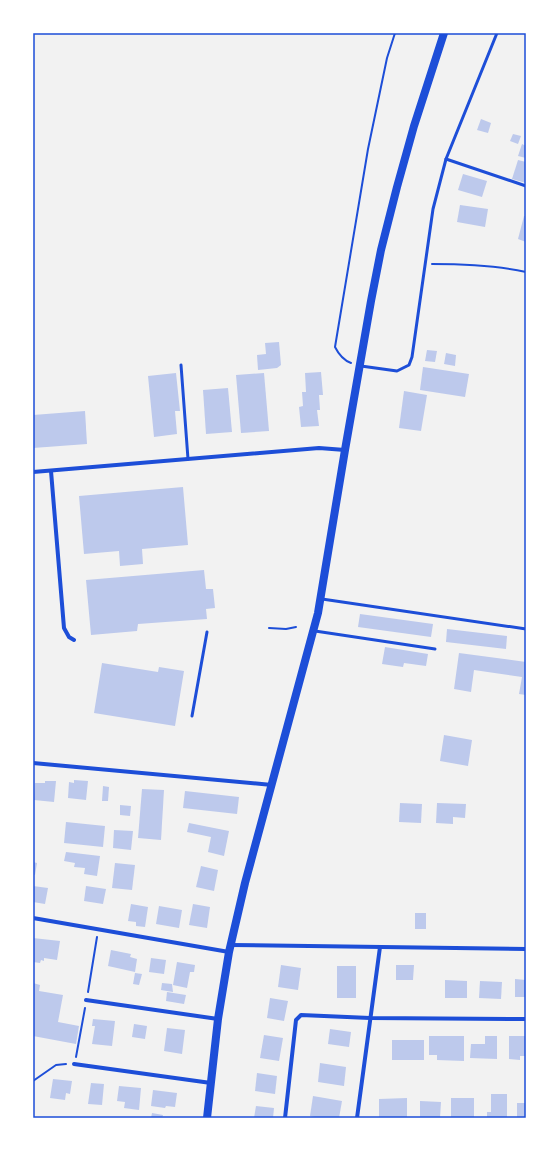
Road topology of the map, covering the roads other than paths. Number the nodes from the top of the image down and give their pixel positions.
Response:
1 (444, 33) edge
2 (497, 33) edge
3 (446, 159) junction
4 (526, 186) edge
5 (181, 365) dead end
6 (360, 366) junction
7 (345, 450) junction
8 (188, 458) junction
9 (51, 471) junction
10 (33, 472) edge
11 (320, 599) junction
12 (526, 629) edge
13 (313, 631) junction
14 (207, 632) dead end
15 (74, 640) dead end
16 (435, 649) dead end
17 (192, 716) dead end
18 (33, 763) edge
19 (272, 785) junction
20 (33, 918) edge
21 (380, 947) junction
22 (229, 948) junction
23 (526, 949) edge
24 (86, 1000) road end
25 (370, 1018) junction
26 (218, 1019) junction
27 (526, 1020) edge
28 (74, 1064) road end
29 (211, 1083) junction
30 (207, 1118) edge
31 (285, 1118) edge
32 (357, 1118) edge

1 - 6 main road
2 - 3 lane
3 - 4 lane
3 - 6 lane
5 - 8 lane
6 - 7 main road
7 - 8 street
7 - 11 main road
8 - 9 street
9 - 10 street
9 - 15 street
11 - 12 lane
11 - 13 main road
13 - 16 lane
13 - 19 main road
14 - 17 lane
18 - 19 street
19 - 22 main road
20 - 22 street
21 - 22 street
21 - 23 street
21 - 25 street
22 - 26 main road
24 - 26 street
25 - 27 street
25 - 31 street
25 - 32 street
26 - 29 main road
28 - 29 street
29 - 30 main road

